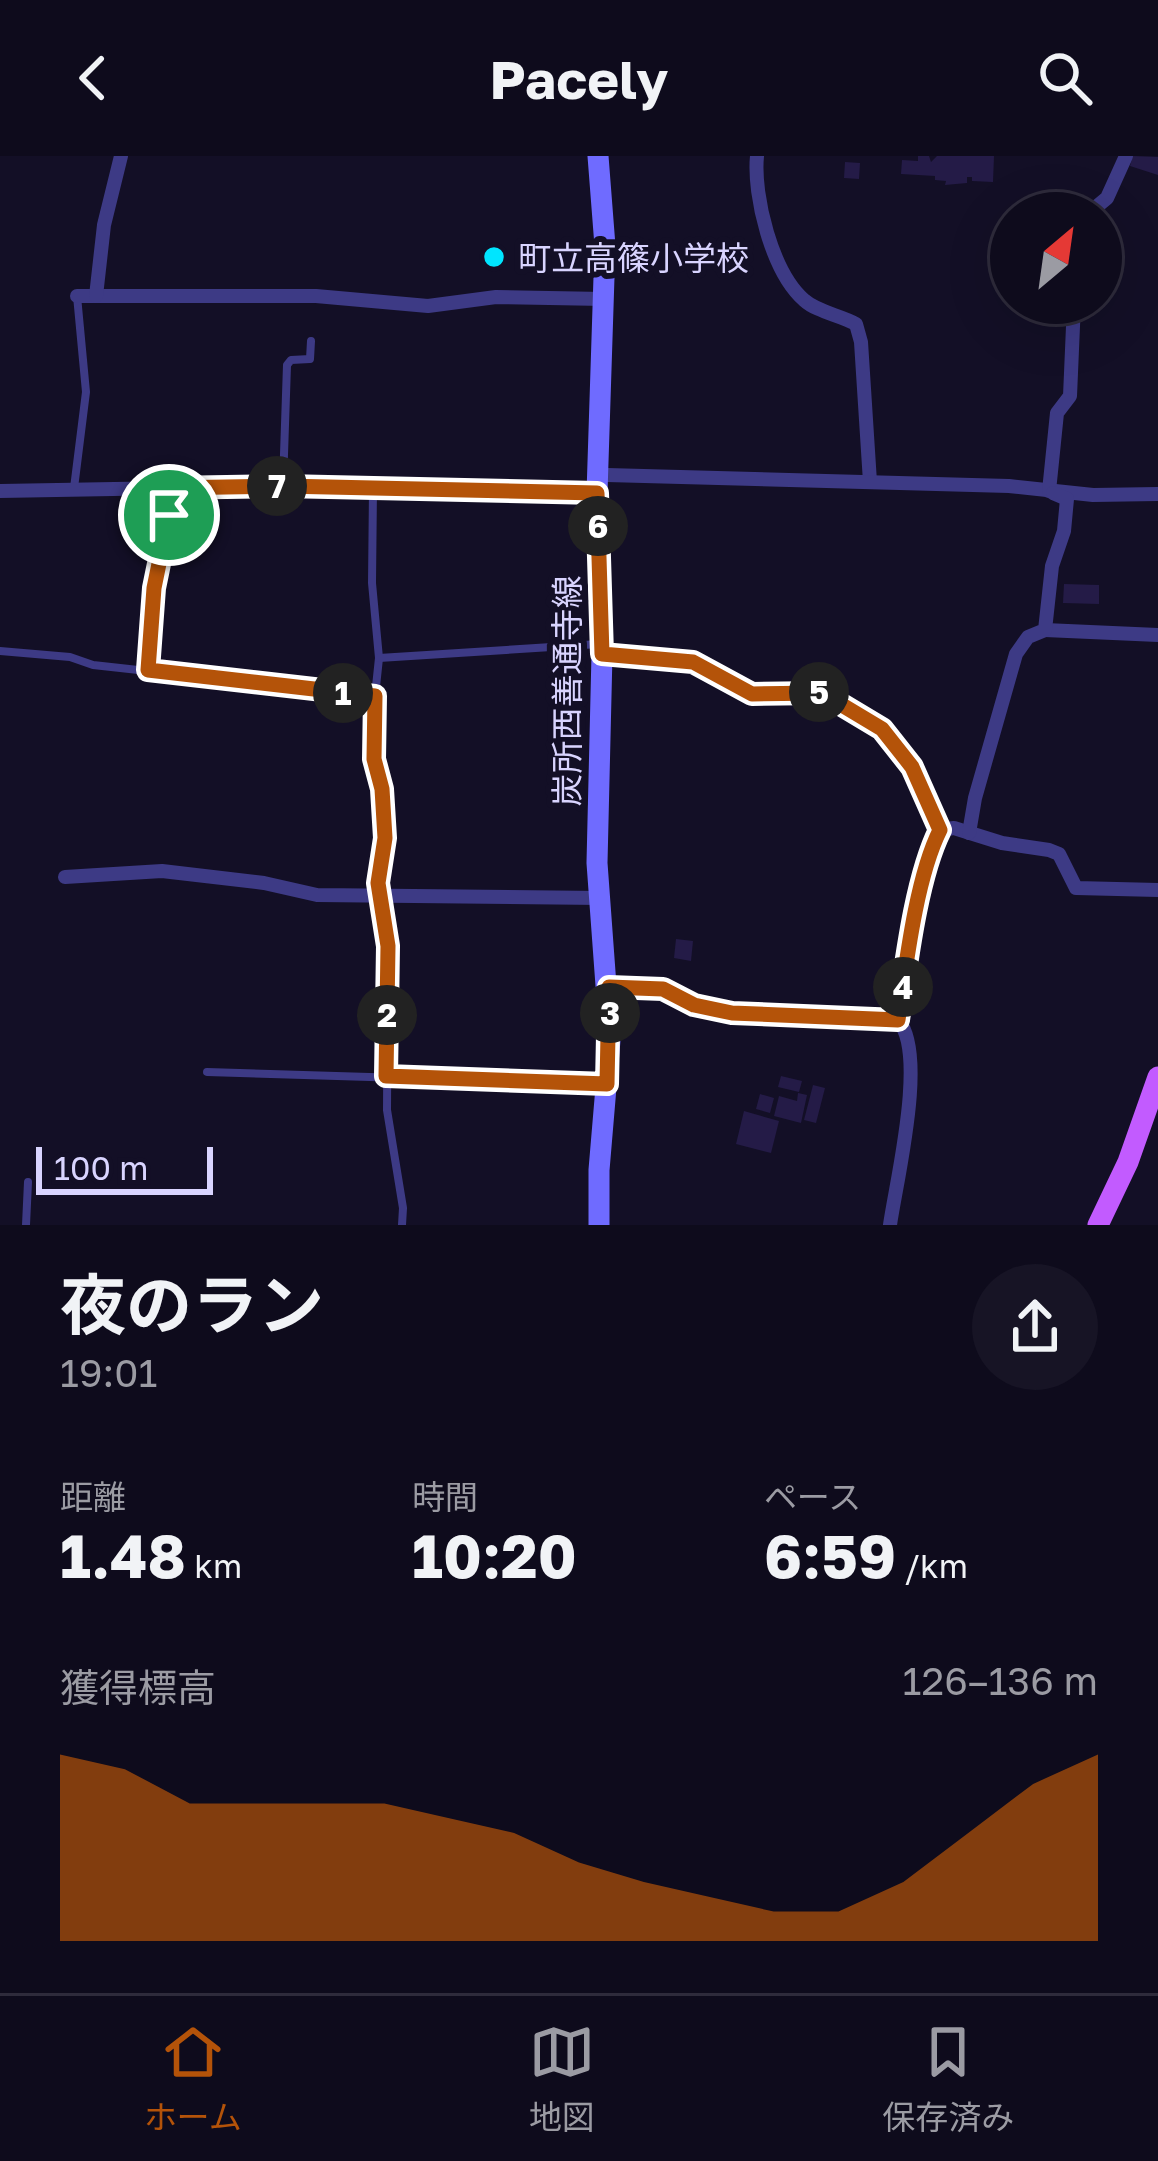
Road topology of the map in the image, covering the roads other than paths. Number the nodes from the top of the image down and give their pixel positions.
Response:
1 (121, 156) edge
2 (598, 156) edge
3 (757, 156) edge
4 (1126, 156) edge
5 (1110, 192) edge
6 (77, 296) joint
7 (96, 296) junction
8 (604, 299) junction
9 (1073, 324) edge
10 (310, 341) dead end
11 (870, 482) junction
12 (602, 484) junction
13 (283, 486) junction
14 (167, 488) junction
15 (373, 488) junction
16 (74, 489) junction
17 (0, 491) edge
18 (1048, 491) junction
19 (1158, 494) edge
20 (1045, 630) junction
21 (1158, 635) edge
22 (601, 649) junction
23 (0, 651) edge
24 (379, 658) junction
25 (148, 670) junction
26 (375, 696) junction
27 (940, 830) junction
28 (969, 833) junction
29 (65, 877) dead end
30 (1158, 890) edge
31 (383, 896) junction
32 (601, 898) junction
33 (609, 987) junction
34 (898, 1020) junction
35 (207, 1072) dead end
36 (386, 1076) junction
37 (1158, 1077) edge
38 (607, 1084) junction
39 (28, 1182) dead end
40 (26, 1225) edge
41 (402, 1225) edge
42 (599, 1225) edge
43 (890, 1225) edge
44 (1098, 1225) edge

1 - 7 street
2 - 8 main road, 炭所西善通寺線
3 - 11 street
4 - 5 street
6 - 7 street
6 - 16 lane
7 - 8 street
8 - 12 main road, 炭所西善通寺線
9 - 18 street
10 - 13 lane
11 - 12 street
11 - 18 street
12 - 15 street
12 - 22 main road, 炭所西善通寺線
13 - 14 street
13 - 15 street
14 - 16 street
14 - 25 lane
15 - 24 lane
16 - 17 street
18 - 19 street
18 - 20 street
20 - 21 street
20 - 28 street
22 - 24 lane
22 - 27 street
22 - 32 main road, 炭所西善通寺線
23 - 25 lane
24 - 26 lane
25 - 26 lane
26 - 31 lane
27 - 28 street
27 - 34 street
28 - 30 street
29 - 31 street
31 - 32 street
31 - 36 lane
32 - 33 main road, 炭所西善通寺線
33 - 34 street
33 - 38 main road, 炭所西善通寺線
34 - 43 street
35 - 36 lane
36 - 38 lane
36 - 41 lane
37 - 44 main road
38 - 42 main road, 炭所西善通寺線
39 - 40 lane

